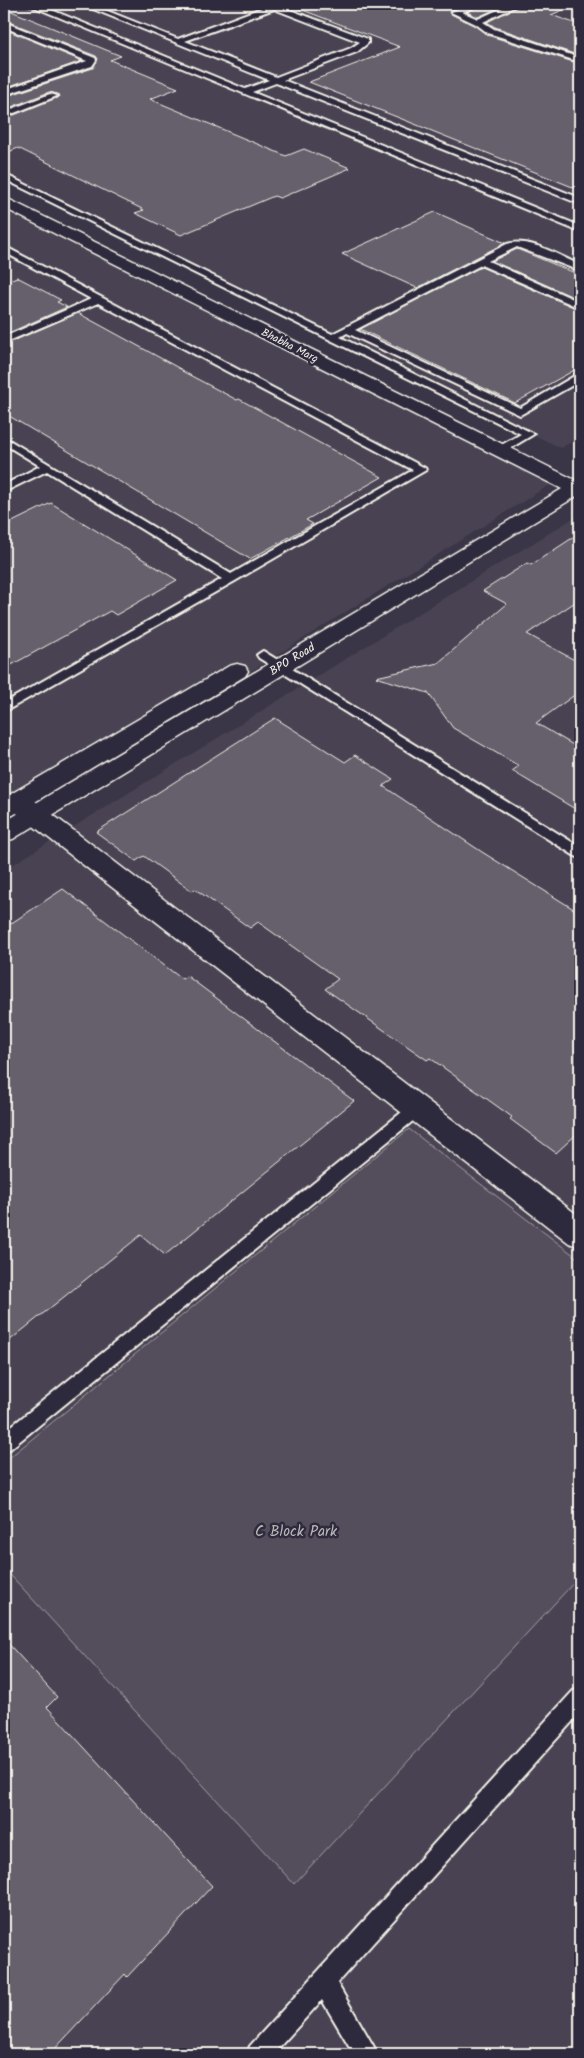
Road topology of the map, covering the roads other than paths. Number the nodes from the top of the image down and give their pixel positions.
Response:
1 (31, 4) edge
2 (478, 4) edge
3 (517, 4) edge
4 (271, 5) edge
5 (82, 6) edge
6 (57, 15) junction
7 (478, 22) junction
8 (4, 24) edge
9 (179, 41) junction
10 (191, 46) junction
11 (160, 57) junction
12 (580, 60) edge
13 (276, 79) junction
14 (245, 92) junction
15 (4, 93) edge
16 (53, 96) dead end
17 (4, 116) edge
18 (4, 176) edge
19 (580, 201) edge
20 (4, 202) edge
21 (4, 216) edge
22 (580, 230) edge
23 (4, 249) edge
24 (480, 261) junction
25 (580, 268) edge
26 (98, 299) junction
27 (580, 306) edge
28 (348, 330) junction
29 (333, 338) junction
30 (4, 340) edge
31 (580, 377) edge
32 (520, 412) junction
33 (504, 421) junction
34 (4, 440) edge
35 (500, 450) junction
36 (47, 467) junction
37 (567, 484) edge
38 (4, 489) edge
39 (231, 579) junction
40 (271, 661) junction
41 (4, 708) edge
42 (19, 808) edge
43 (4, 833) edge
44 (580, 853) edge
45 (418, 1108) junction
46 (580, 1234) edge
47 (4, 1443) edge
48 (580, 1698) edge
49 (324, 1982) junction
50 (258, 2054) edge
51 (366, 2054) edge

1 - 6 lane
2 - 7 lane
3 - 7 lane
4 - 9 lane
4 - 13 lane
5 - 6 lane
5 - 9 lane
6 - 11 lane
7 - 12 lane
8 - 15 lane
9 - 10 lane
10 - 11 lane
10 - 13 lane
11 - 14 lane
13 - 14 lane
13 - 19 lane
14 - 22 lane
16 - 17 lane
18 - 29 lane
20 - 35 street, Bhabha Marg
21 - 37 street, Bhabha Marg
23 - 26 lane
24 - 25 lane
24 - 27 lane
24 - 28 lane
26 - 30 lane
26 - 39 lane
28 - 29 lane
28 - 32 lane
29 - 33 lane
31 - 32 lane
32 - 33 lane
33 - 35 lane
34 - 36 lane
35 - 37 street, Bhabha Marg
36 - 38 lane
36 - 39 lane
37 - 40 street, BPO Road
39 - 41 lane
40 - 42 street, BPO Road
40 - 44 lane
42 - 43 street, BPO Road
42 - 45 street
45 - 46 street
45 - 47 lane
48 - 49 lane
49 - 50 lane
49 - 51 lane

